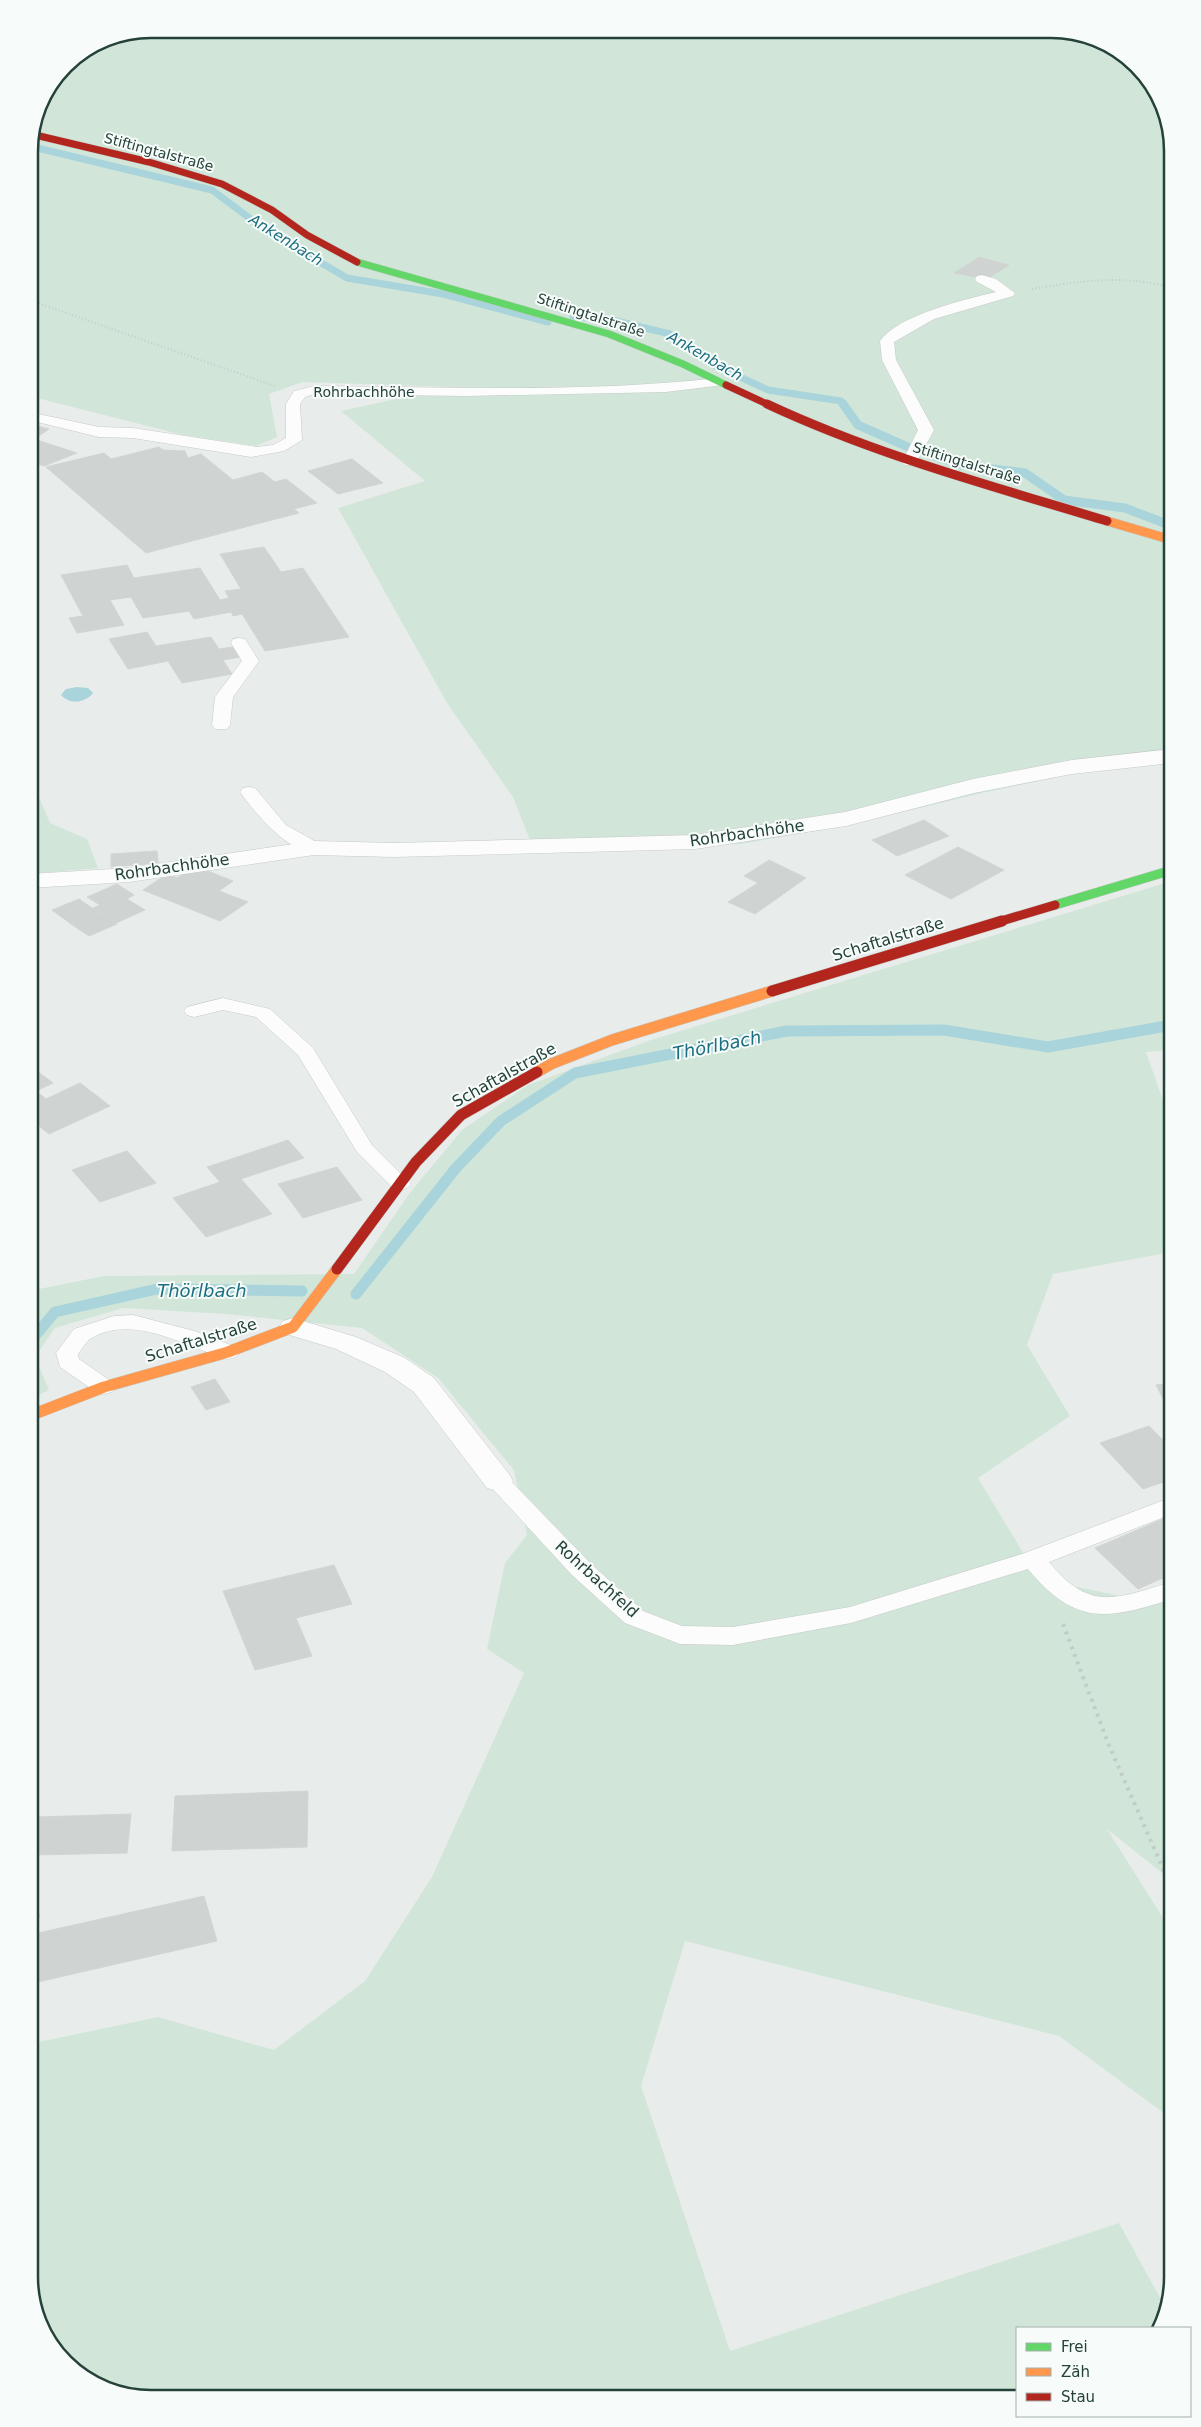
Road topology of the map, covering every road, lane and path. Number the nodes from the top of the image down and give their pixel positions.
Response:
1 (39, 136) edge
2 (982, 279) dead end
3 (1164, 285) edge
4 (1008, 293) junction
5 (38, 303) edge
6 (718, 382) junction
7 (299, 394) junction
8 (38, 418) edge
9 (910, 462) junction
10 (1164, 538) edge
11 (239, 643) dead end
12 (221, 725) dead end
13 (1164, 757) edge
14 (249, 792) dead end
15 (314, 848) junction
16 (1164, 872) edge
17 (38, 880) edge
18 (194, 1011) dead end
19 (400, 1184) junction
20 (292, 1327) junction
21 (228, 1352) junction
22 (104, 1387) junction
23 (38, 1413) edge
24 (498, 1481) joint
25 (1164, 1508) edge
26 (1033, 1559) junction
27 (1060, 1590) junction
28 (1164, 1593) edge
29 (1164, 1870) edge

1 - 6 street, Stiftingtalstraße
2 - 4 lane
3 - 4 path
4 - 9 lane
5 - 7 path
6 - 7 lane, Rohrbachhöhe
6 - 9 street, Stiftingtalstraße
7 - 8 lane, Rohrbachhöhe
9 - 10 street, Stiftingtalstraße
11 - 12 lane
13 - 15 street, Rohrbachhöhe
14 - 15 lane, Rohrbachhöhe
15 - 17 street, Rohrbachhöhe
16 - 19 street, Schaftalstraße
18 - 19 lane
19 - 20 street, Schaftalstraße
20 - 21 street, Schaftalstraße
20 - 24 street, Rohrbachfeld
21 - 22 street, Schaftalstraße
21 - 22 lane
22 - 23 street, Schaftalstraße
24 - 26 lane, Rohrbachfeld
25 - 26 lane, Rohrbachfeld
26 - 27 lane
27 - 28 lane
27 - 29 path

